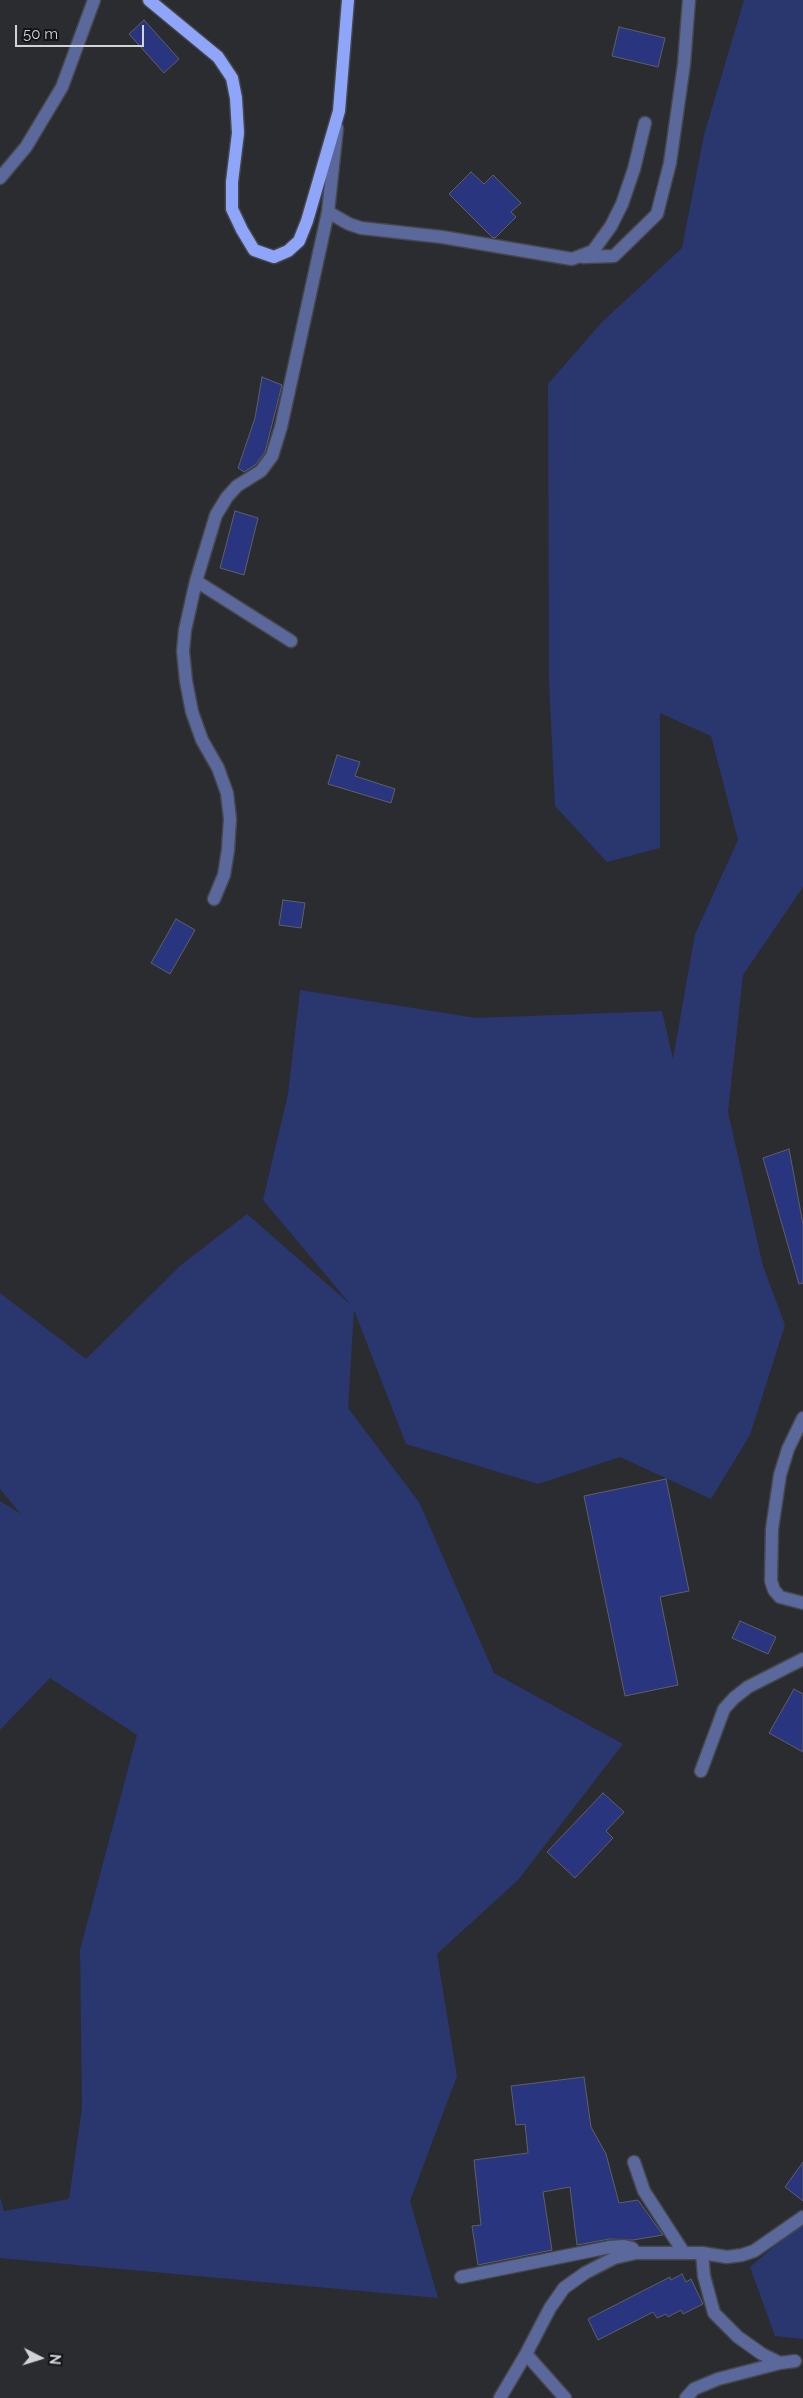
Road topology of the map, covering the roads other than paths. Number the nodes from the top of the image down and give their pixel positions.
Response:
1 (94, 0) edge
2 (149, 0) edge
3 (348, 0) edge
4 (689, 0) edge
5 (339, 111) junction
6 (645, 123) dead end
7 (0, 178) edge
8 (328, 212) junction
9 (581, 257) junction
10 (196, 581) junction
11 (291, 641) dead end
12 (214, 899) dead end
13 (803, 1418) edge
14 (803, 1603) edge
15 (803, 1659) edge
16 (701, 1772) dead end
17 (634, 2162) dead end
18 (803, 2217) edge
19 (636, 2253) junction
20 (684, 2253) junction
21 (702, 2253) junction
22 (461, 2277) dead end
23 (526, 2354) junction
24 (795, 2361) dead end
25 (780, 2363) junction
26 (500, 2398) edge
27 (565, 2398) edge
28 (686, 2398) edge

1 - 7 street
2 - 5 main road
3 - 5 main road
4 - 9 street
5 - 8 street
6 - 9 street
8 - 9 street
8 - 10 street
10 - 11 street
10 - 12 street
13 - 14 street
15 - 16 street
17 - 20 street
18 - 21 street
19 - 20 street
19 - 22 street
19 - 23 street
20 - 21 street
21 - 25 street
23 - 26 street
23 - 27 street
24 - 25 street
25 - 28 street

